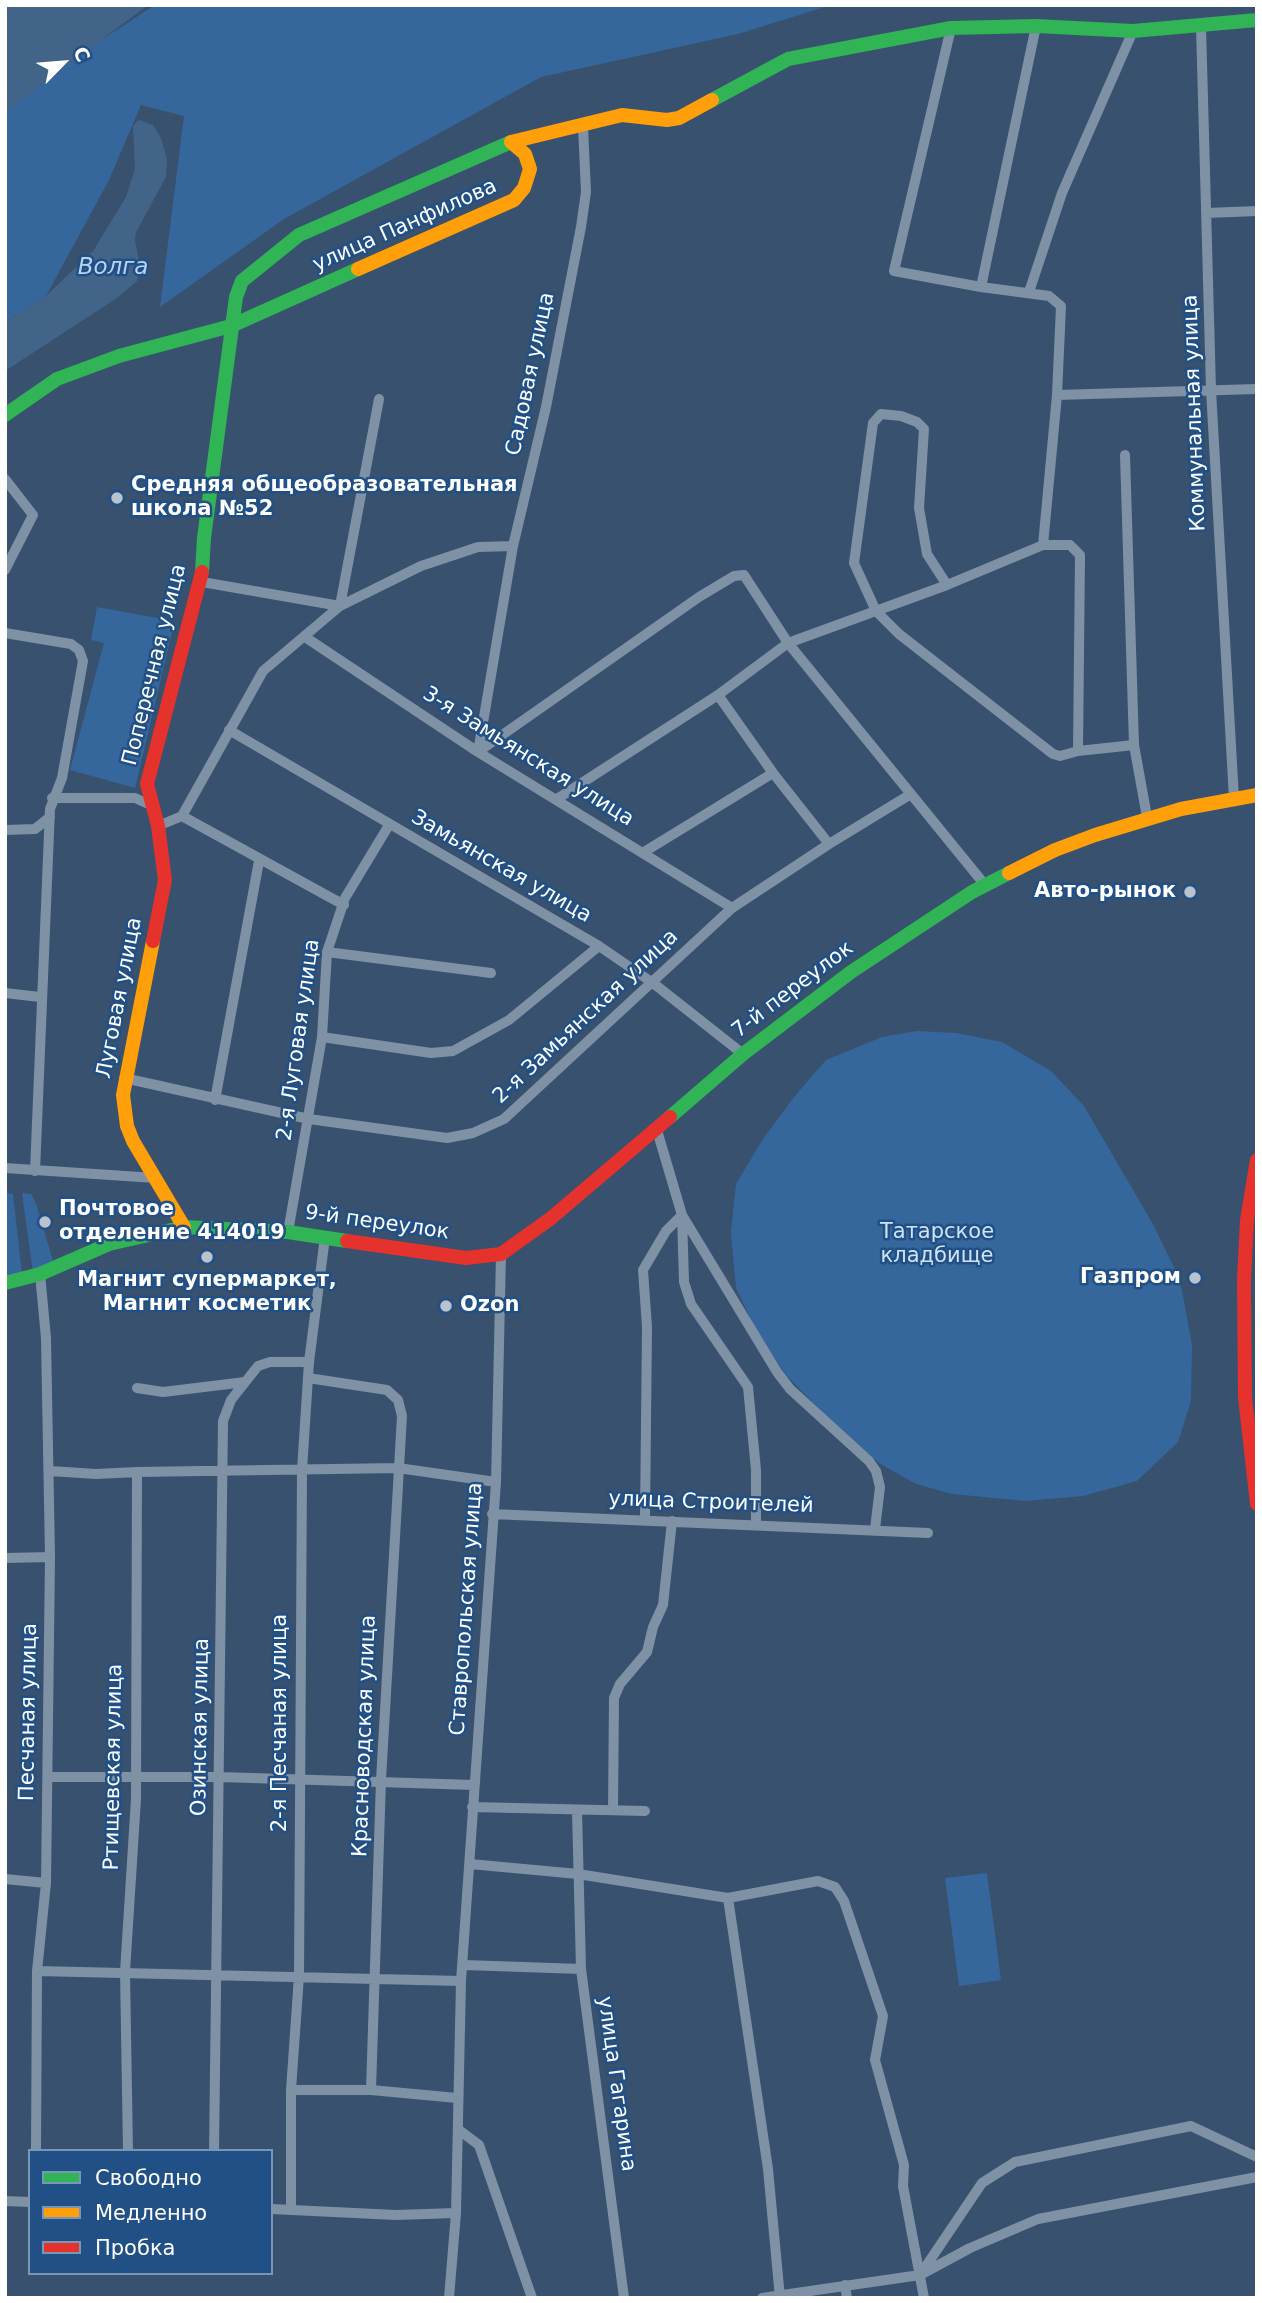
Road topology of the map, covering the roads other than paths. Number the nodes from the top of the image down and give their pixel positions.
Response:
1 (1257, 20) edge
2 (1036, 26) junction
3 (1201, 26) junction
4 (951, 28) junction
5 (1133, 31) junction
6 (583, 127) junction
7 (511, 142) junction
8 (1257, 211) edge
9 (1206, 213) junction
10 (981, 288) junction
11 (1029, 292) junction
12 (231, 326) junction
13 (1257, 389) edge
14 (1212, 390) junction
15 (1058, 395) junction
16 (379, 399) dead end
17 (5, 415) edge
18 (1125, 455) dead end
19 (5, 479) edge
20 (1043, 545) junction
21 (513, 546) junction
22 (5, 570) edge
23 (202, 582) junction
24 (947, 585) junction
25 (340, 607) junction
26 (876, 611) junction
27 (5, 633) edge
28 (305, 637) junction
29 (788, 643) junction
30 (718, 695) junction
31 (229, 730) junction
32 (1134, 745) junction
33 (1078, 751) junction
34 (478, 752) junction
35 (773, 773) junction
36 (911, 794) junction
37 (1257, 795) edge
38 (52, 798) junction
39 (557, 799) junction
40 (1234, 799) junction
41 (153, 806) junction
42 (182, 816) junction
43 (50, 817) junction
44 (1147, 817) junction
45 (389, 825) junction
46 (158, 826) junction
47 (5, 831) edge
48 (829, 844) junction
49 (644, 852) junction
50 (259, 861) junction
51 (985, 885) junction
52 (344, 905) junction
53 (732, 908) junction
54 (599, 946) junction
55 (327, 952) junction
56 (491, 973) dead end
57 (653, 982) junction
58 (5, 993) edge
59 (40, 997) junction
60 (322, 1037) junction
61 (743, 1054) junction
62 (124, 1078) junction
63 (215, 1100) junction
64 (309, 1119) junction
65 (656, 1127) junction
66 (1257, 1160) edge
67 (5, 1168) edge
68 (35, 1171) junction
69 (155, 1178) junction
70 (682, 1215) junction
71 (184, 1227) junction
72 (288, 1231) junction
73 (325, 1237) junction
74 (500, 1254) junction
75 (40, 1274) junction
76 (5, 1283) edge
77 (309, 1362) junction
78 (308, 1378) junction
79 (1251, 1379) edge
80 (245, 1382) junction
81 (137, 1388) dead end
82 (398, 1468) junction
83 (224, 1469) junction
84 (302, 1470) junction
85 (50, 1471) junction
86 (137, 1472) junction
87 (496, 1482) junction
88 (1257, 1504) edge
89 (492, 1514) junction
90 (645, 1520) junction
91 (672, 1521) junction
92 (756, 1524) junction
93 (875, 1529) junction
94 (928, 1534) dead end
95 (50, 1557) junction
96 (5, 1558) edge
97 (47, 1777) junction
98 (135, 1777) junction
99 (220, 1777) junction
100 (299, 1780) junction
101 (381, 1780) junction
102 (474, 1785) junction
103 (472, 1807) junction
104 (613, 1809) junction
105 (577, 1811) junction
106 (645, 1811) dead end
107 (470, 1864) junction
108 (578, 1874) junction
109 (5, 1879) edge
110 (46, 1883) junction
111 (728, 1898) junction
112 (464, 1965) junction
113 (581, 1969) junction
114 (37, 1971) junction
115 (125, 1972) junction
116 (215, 1976) junction
117 (299, 1976) junction
118 (377, 1980) junction
119 (461, 1981) junction
120 (291, 2090) junction
121 (371, 2091) junction
122 (457, 2098) junction
123 (459, 2130) junction
124 (36, 2149) edge
125 (128, 2149) edge
126 (214, 2149) edge
127 (1257, 2157) edge
128 (1257, 2177) edge
129 (5, 2201) edge
130 (28, 2203) edge
131 (273, 2208) edge
132 (290, 2209) junction
133 (456, 2213) junction
134 (920, 2275) junction
135 (845, 2285) junction
136 (780, 2296) edge
137 (449, 2298) edge
138 (531, 2298) edge
139 (624, 2298) edge
140 (762, 2298) edge
141 (847, 2298) edge
142 (924, 2298) edge

1 - 3 street
2 - 4 street
2 - 5 street
2 - 10 street
3 - 5 street
3 - 9 street, Коммунальная улица
4 - 6 street
4 - 10 street
5 - 11 street
6 - 7 street
6 - 21 street, Садовая улица
7 - 12 street, Поперечная улица
7 - 12 street, улица Панфилова
8 - 9 street
9 - 14 street, Коммунальная улица
10 - 11 street
11 - 15 street
12 - 17 street, улица Панфилова
12 - 23 street, Поперечная улица
13 - 14 street
14 - 15 street
14 - 40 street, Коммунальная улица
15 - 20 street
16 - 25 street
18 - 32 street
19 - 22 street
20 - 24 street
20 - 33 street
21 - 25 street
21 - 34 street, Садовая улица
23 - 25 street
23 - 41 street, Поперечная улица
24 - 26 street
24 - 26 street
25 - 28 street
26 - 29 street
26 - 33 street
27 - 38 street
28 - 31 street
28 - 34 street, 3-я Замьянская улица
29 - 30 street
29 - 34 street
29 - 36 street
30 - 35 street
30 - 39 street
31 - 42 street
31 - 45 street, Замьянская улица
32 - 33 street
32 - 44 street
34 - 39 street, 3-я Замьянская улица
35 - 48 street
35 - 49 street
36 - 48 street, 2-я Замьянская улица
36 - 51 street
37 - 40 street, 7-й переулок
38 - 41 street
38 - 43 street
39 - 49 street, 3-я Замьянская улица
40 - 44 street, 7-й переулок
41 - 46 street, Луговая улица
42 - 46 street
42 - 50 street
43 - 47 street
43 - 59 street
44 - 51 street, 7-й переулок
45 - 52 street, 2-я Луговая улица
45 - 54 street, Замьянская улица
46 - 62 street, Луговая улица
48 - 53 street, 2-я Замьянская улица
49 - 53 street, 3-я Замьянская улица
50 - 52 street
50 - 63 street
51 - 61 street, 7-й переулок
52 - 55 street, 2-я Луговая улица
53 - 57 street, 2-я Замьянская улица
54 - 57 street, Замьянская улица
54 - 60 street
55 - 56 street
55 - 60 street, 2-я Луговая улица
57 - 61 street, Замьянская улица
57 - 64 street, 2-я Замьянская улица
58 - 59 street
59 - 68 street
60 - 64 street, 2-я Луговая улица
61 - 65 street, 7-й переулок
62 - 63 street, 2-я Замьянская улица
62 - 69 street, Луговая улица
63 - 64 street, 2-я Замьянская улица
64 - 72 street, 2-я Луговая улица
65 - 70 street
65 - 74 street, 7-й переулок
66 - 79 street
67 - 68 street
68 - 69 street
69 - 71 street, Луговая улица
70 - 90 street
70 - 92 street
70 - 93 street
71 - 72 street, 9-й переулок
71 - 75 street, 9-й переулок
72 - 73 street, 9-й переулок
73 - 74 street, 9-й переулок
73 - 77 street, 2-я Песчаная улица
74 - 87 street, Ставропольская улица
75 - 76 street, 9-й переулок
75 - 85 street, Песчаная улица
77 - 78 street, 2-я Песчаная улица
77 - 80 street, Озинская улица
78 - 82 street, Красноводская улица
78 - 84 street, 2-я Песчаная улица
79 - 88 street
80 - 81 street
80 - 83 street, Озинская улица
82 - 84 street
82 - 87 street
82 - 101 street, Красноводская улица
83 - 84 street
83 - 86 street
83 - 99 street, Озинская улица
84 - 100 street, 2-я Песчаная улица
85 - 86 street
85 - 95 street, Песчаная улица
86 - 98 street, Ртищевская улица
87 - 89 street, Ставропольская улица
89 - 90 street, улица Строителей
89 - 102 street, Ставропольская улица
90 - 91 street, улица Строителей
91 - 92 street, улица Строителей
91 - 104 street
92 - 93 street, улица Строителей
93 - 94 street, улица Строителей
95 - 96 street
95 - 97 street, Песчаная улица
97 - 98 street
97 - 110 street, Песчаная улица
98 - 99 street
98 - 115 street, Ртищевская улица
99 - 100 street
99 - 116 street, Озинская улица
100 - 101 street
100 - 117 street, 2-я Песчаная улица
101 - 102 street
101 - 118 street, Красноводская улица
102 - 103 street, Ставропольская улица
103 - 105 street
103 - 107 street, Ставропольская улица
104 - 105 street
104 - 106 street
105 - 108 street, улица Гагарина
107 - 108 street
107 - 112 street, Ставропольская улица
108 - 111 street
108 - 113 street, улица Гагарина
109 - 110 street
110 - 114 street, Песчаная улица
111 - 134 street
111 - 136 street
112 - 113 street
112 - 119 street, Ставропольская улица
113 - 139 street, улица Гагарина
114 - 115 street
114 - 124 street, Песчаная улица
115 - 116 street
115 - 125 street, Ртищевская улица
116 - 117 street
116 - 126 street, Озинская улица
117 - 118 street
117 - 120 street, 2-я Песчаная улица
118 - 119 street
118 - 121 street, Красноводская улица
119 - 122 street, Ставропольская улица
120 - 121 street
120 - 132 street, 2-я Песчаная улица
121 - 122 street
122 - 123 street, Ставропольская улица
123 - 133 street, Ставропольская улица
123 - 138 street
127 - 134 street
128 - 134 street
129 - 130 street
131 - 132 street
132 - 133 street
133 - 137 street, Ставропольская улица
134 - 135 street
134 - 142 street
135 - 136 street
135 - 141 street
136 - 140 street

